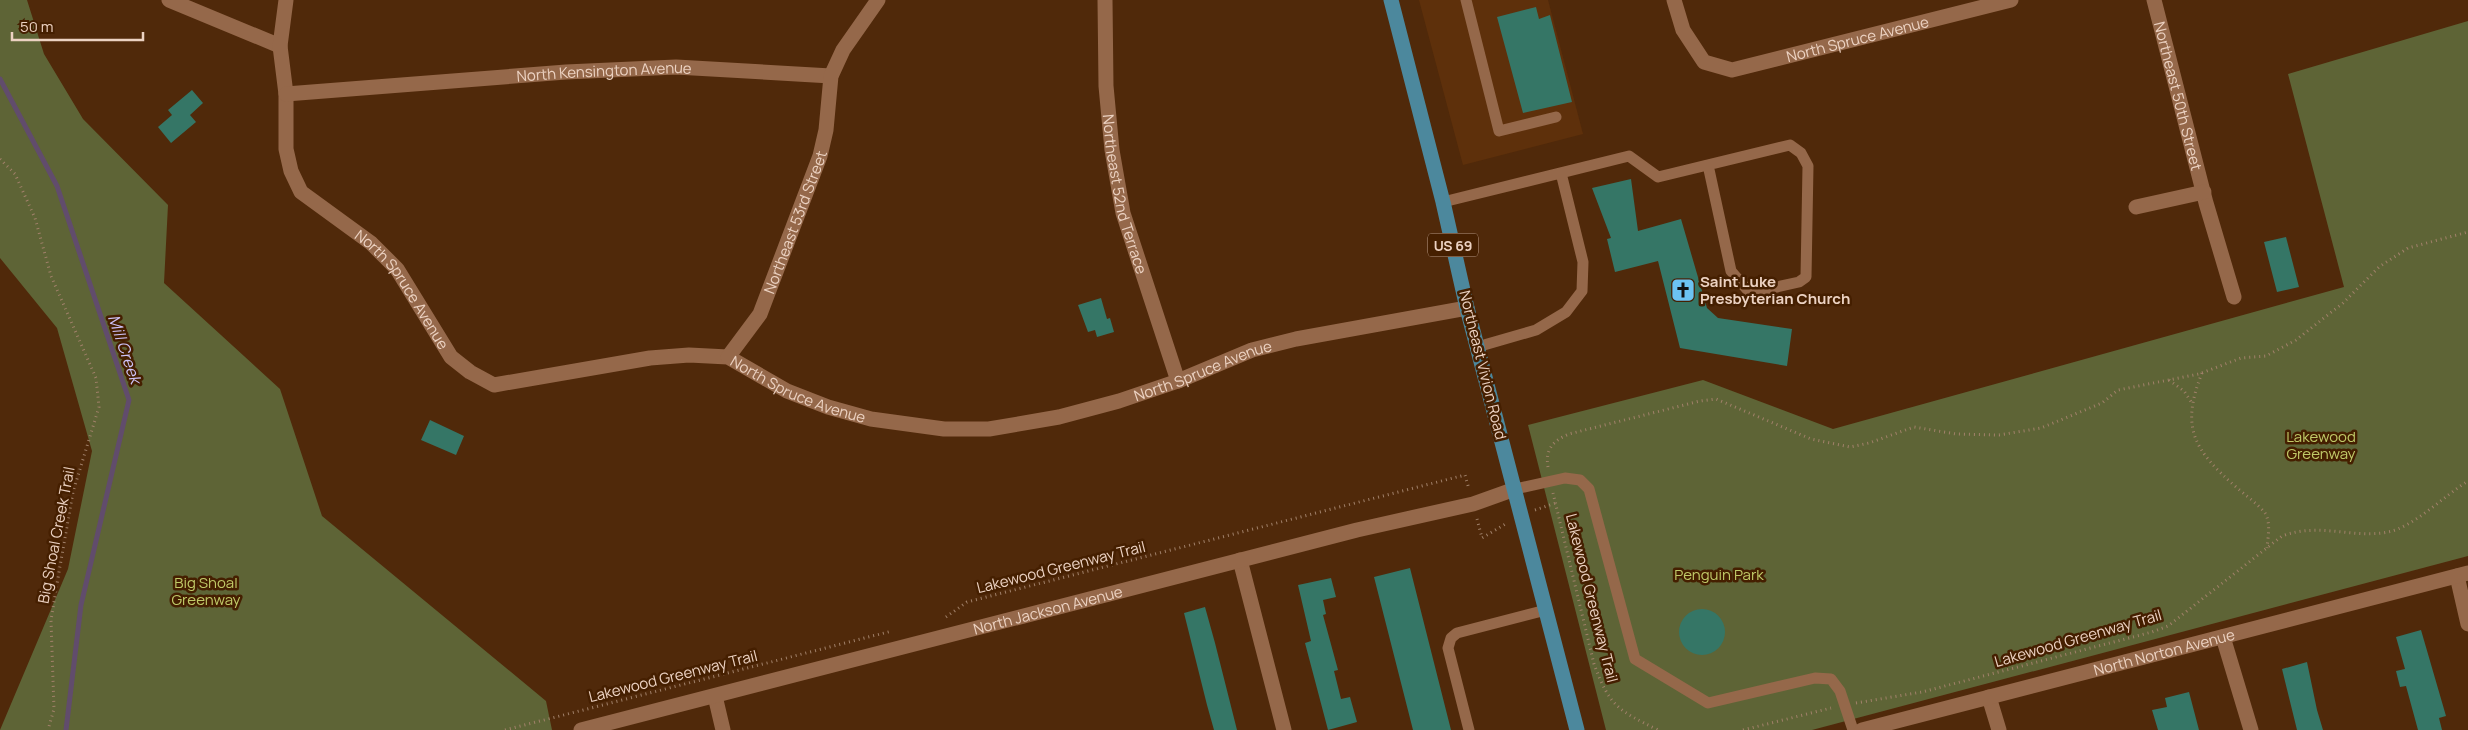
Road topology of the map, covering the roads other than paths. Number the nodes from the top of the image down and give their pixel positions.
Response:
1 (169, 0) edge
2 (286, 0) edge
3 (878, 0) edge
4 (1105, 0) edge
5 (1393, 0) edge
6 (1466, 0) edge
7 (1674, 0) edge
8 (2011, 0) edge
9 (2154, 0) edge
10 (280, 46) junction
11 (831, 76) junction
12 (286, 94) junction
13 (1556, 117) dead end
14 (1708, 165) junction
15 (1561, 173) junction
16 (2204, 192) junction
17 (1444, 202) junction
18 (2136, 208) dead end
19 (2234, 297) dead end
20 (1467, 308) junction
21 (1477, 347) junction
22 (728, 357) junction
23 (1178, 382) junction
24 (1515, 489) junction
25 (1240, 560) junction
26 (2462, 574) edge
27 (1546, 610) junction
28 (2468, 624) edge
29 (2223, 637) junction
30 (715, 696) junction
31 (1989, 697) junction
32 (581, 730) edge
33 (723, 730) edge
34 (1284, 730) edge
35 (1469, 730) edge
36 (1577, 730) edge
37 (1853, 730) edge
38 (1862, 730) edge
39 (1999, 730) edge
40 (2251, 730) edge

1 - 10 street
2 - 10 street, North Spruce Avenue
3 - 11 street
4 - 23 street, Northeast 52nd Terrace
5 - 17 main road, Northeast Vivion Road / US 69
6 - 13 lane
7 - 8 street, North Spruce Avenue
9 - 16 street, Northeast 50th Street
10 - 12 street, North Spruce Avenue
11 - 12 street, North Kensington Avenue
11 - 22 street, Northeast 53rd Street
12 - 22 street, North Spruce Avenue
14 - 14 lane
14 - 15 lane
15 - 17 lane
15 - 21 lane
16 - 18 street
16 - 19 street, Northeast 50th Street
17 - 20 main road, Northeast Vivion Road / US 69
20 - 21 main road, Northeast Vivion Road / US 69
20 - 23 street, North Spruce Avenue
21 - 24 main road, Northeast Vivion Road / US 69
22 - 23 street, North Spruce Avenue
24 - 25 street, North Jackson Avenue
24 - 27 main road, Northeast Vivion Road / US 69
24 - 37 lane
25 - 30 street, North Jackson Avenue
25 - 34 street
26 - 28 street
26 - 29 street, North Norton Avenue
27 - 35 lane
27 - 36 main road, Northeast Vivion Road / US 69
29 - 31 street, North Norton Avenue
29 - 40 street
30 - 32 street, North Jackson Avenue
30 - 33 street
31 - 38 street, North Norton Avenue
31 - 39 street

